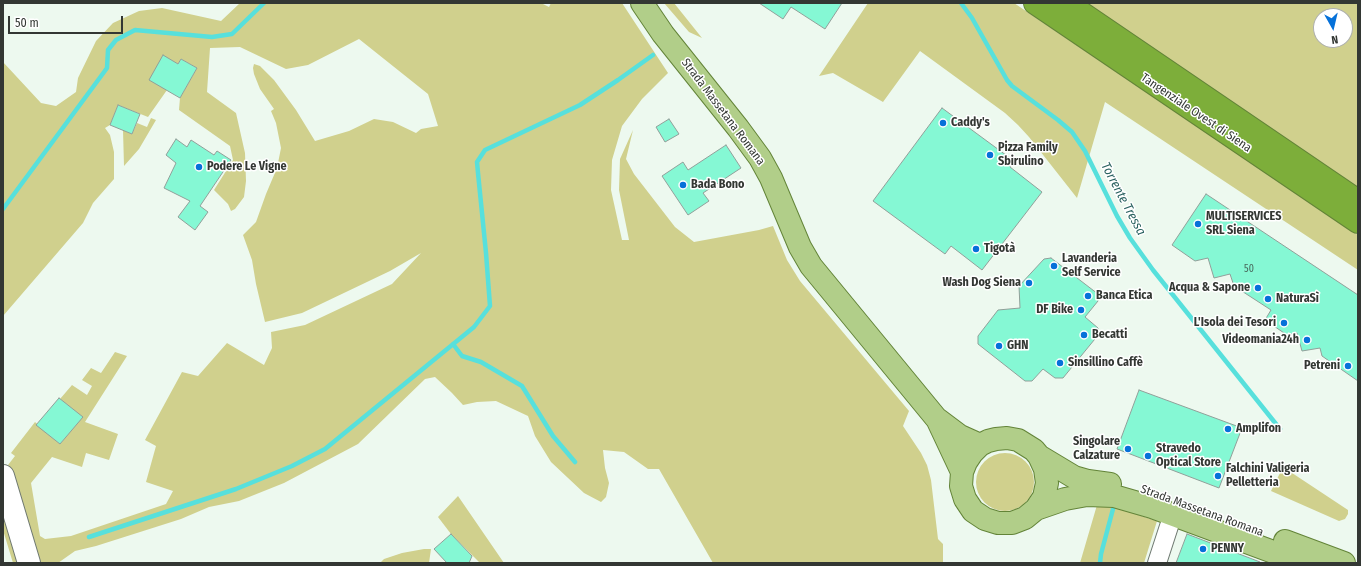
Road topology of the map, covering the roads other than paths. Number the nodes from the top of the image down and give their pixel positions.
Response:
1 (642, 3) edge
2 (1035, 3) edge
3 (1067, 3) edge
4 (1358, 201) edge
5 (1358, 222) edge
6 (936, 418) junction
7 (980, 445) junction
8 (1039, 456) junction
9 (962, 472) junction
10 (3, 476) edge
11 (1036, 509) junction
12 (1173, 514) junction
13 (29, 563) edge
14 (1156, 563) edge
15 (1303, 563) edge
16 (1344, 563) edge

1 - 6 main road, Strada Massetana Romana
2 - 5 highway, Tangenziale Ovest di Siena
3 - 4 highway, Tangenziale Ovest di Siena
6 - 7 main road, Strada Massetana Romana
6 - 9 main road, Strada Massetana Romana
7 - 8 main road, Strada Massetana Romana
7 - 9 main road
8 - 11 main road, Strada Massetana Romana
8 - 16 main road, Strada Massetana Romana
9 - 11 main road, Strada Massetana Romana
10 - 13 street
11 - 12 main road, Strada Massetana Romana
12 - 14 street, Strada Massetana Romana
12 - 15 main road, Strada Massetana Romana

